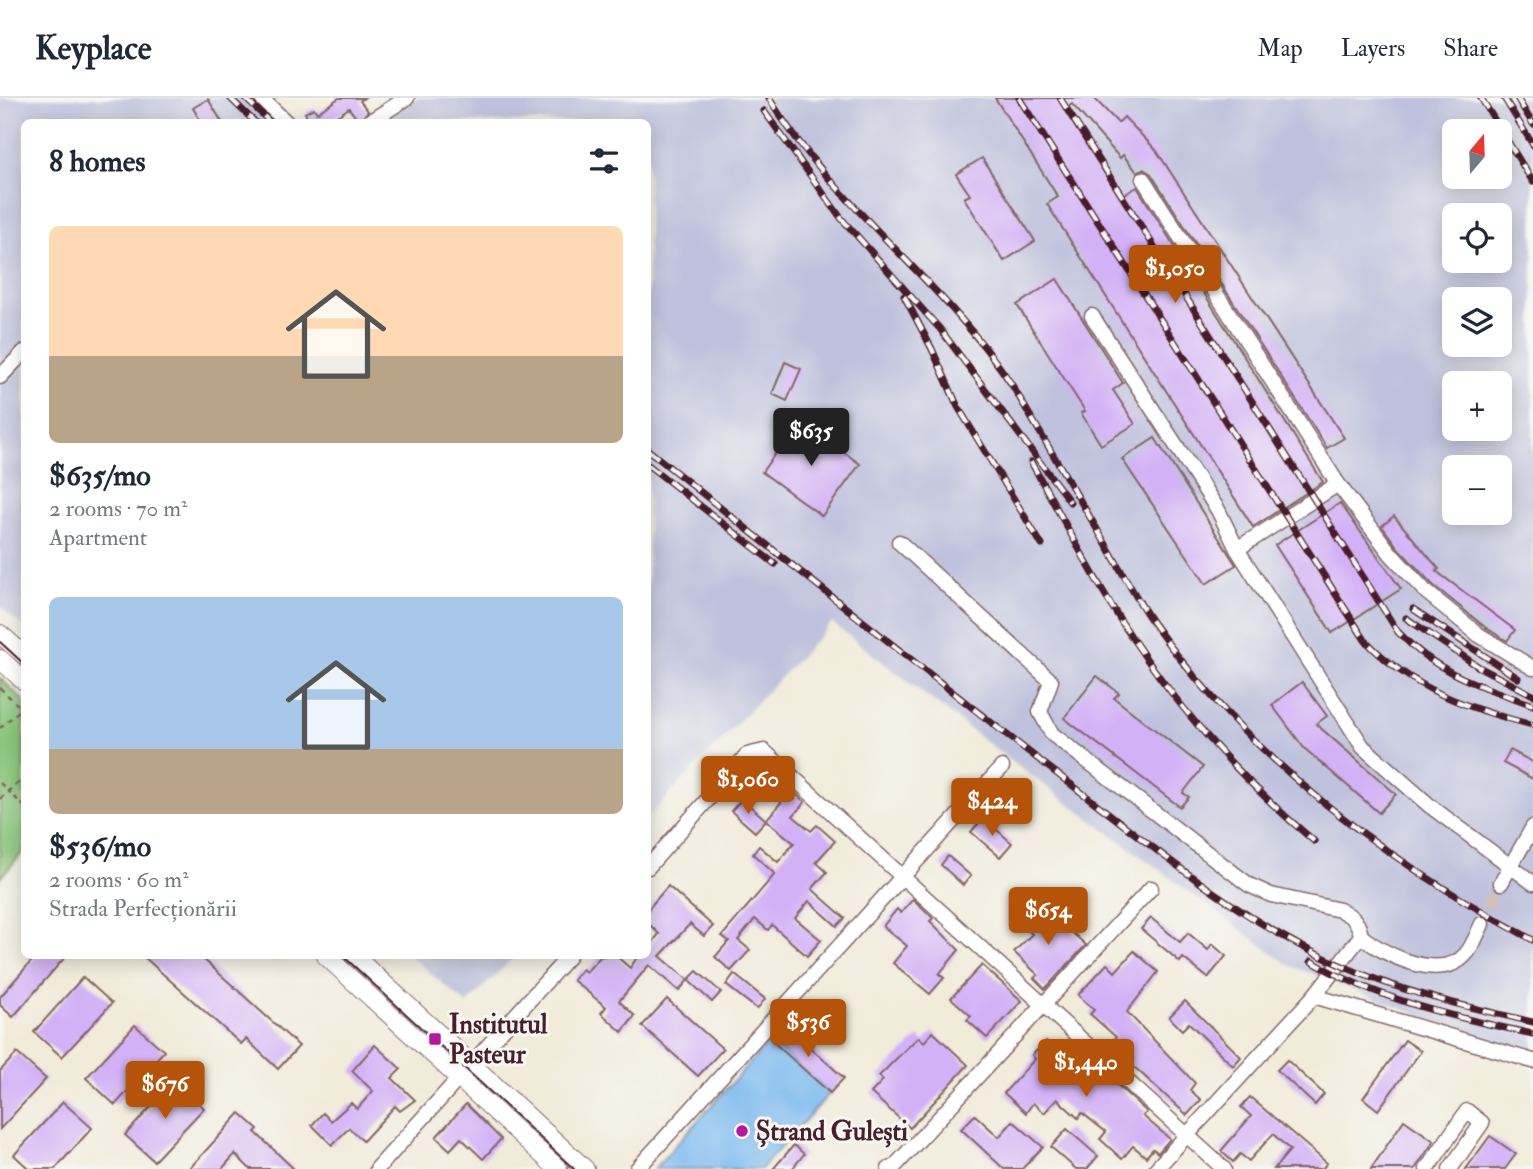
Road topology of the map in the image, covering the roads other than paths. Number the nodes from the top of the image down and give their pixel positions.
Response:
1 (261, 98) edge
2 (397, 101) edge
3 (283, 119) edge
4 (373, 119) edge
5 (1143, 179) dead end
6 (1092, 316) dead end
7 (21, 355) edge
8 (0, 377) edge
9 (1338, 484) junction
10 (900, 542) dead end
11 (1237, 549) junction
12 (1, 637) edge
13 (21, 653) edge
14 (0, 659) edge
15 (1533, 668) edge
16 (21, 678) edge
17 (1002, 767) dead end
18 (1533, 827) edge
19 (651, 864) edge
20 (1510, 866) junction
21 (904, 876) junction
22 (1501, 883) tunnel mouth
23 (1533, 883) edge
24 (1151, 888) dead end
25 (1482, 924) tunnel mouth
26 (1361, 936) junction
27 (330, 959) edge
28 (357, 959) edge
29 (566, 959) edge
30 (1314, 996) junction
31 (1045, 1007) junction
32 (1533, 1061) edge
33 (466, 1072) junction
34 (1187, 1136) junction
35 (377, 1169) edge
36 (558, 1169) edge
37 (585, 1169) edge
38 (636, 1169) edge
39 (889, 1169) edge
40 (1156, 1169) edge
41 (1224, 1169) edge
42 (1427, 1169) edge
43 (1450, 1169) edge

1 - 3 street
2 - 4 street
5 - 9 street
6 - 11 street
7 - 8 street
9 - 11 street
9 - 15 street
10 - 26 street
11 - 20 street
12 - 13 main road
14 - 16 main road
17 - 21 street
18 - 20 street
19 - 21 street
20 - 22 street
20 - 23 street
21 - 31 street
21 - 38 street
24 - 31 street
25 - 26 street
26 - 30 street
27 - 33 main road
28 - 33 main road
29 - 33 street
30 - 32 street
30 - 34 street
31 - 34 street
31 - 39 street
33 - 35 street
33 - 36 main road
33 - 37 main road
34 - 40 street
34 - 41 street
42 - 43 street

